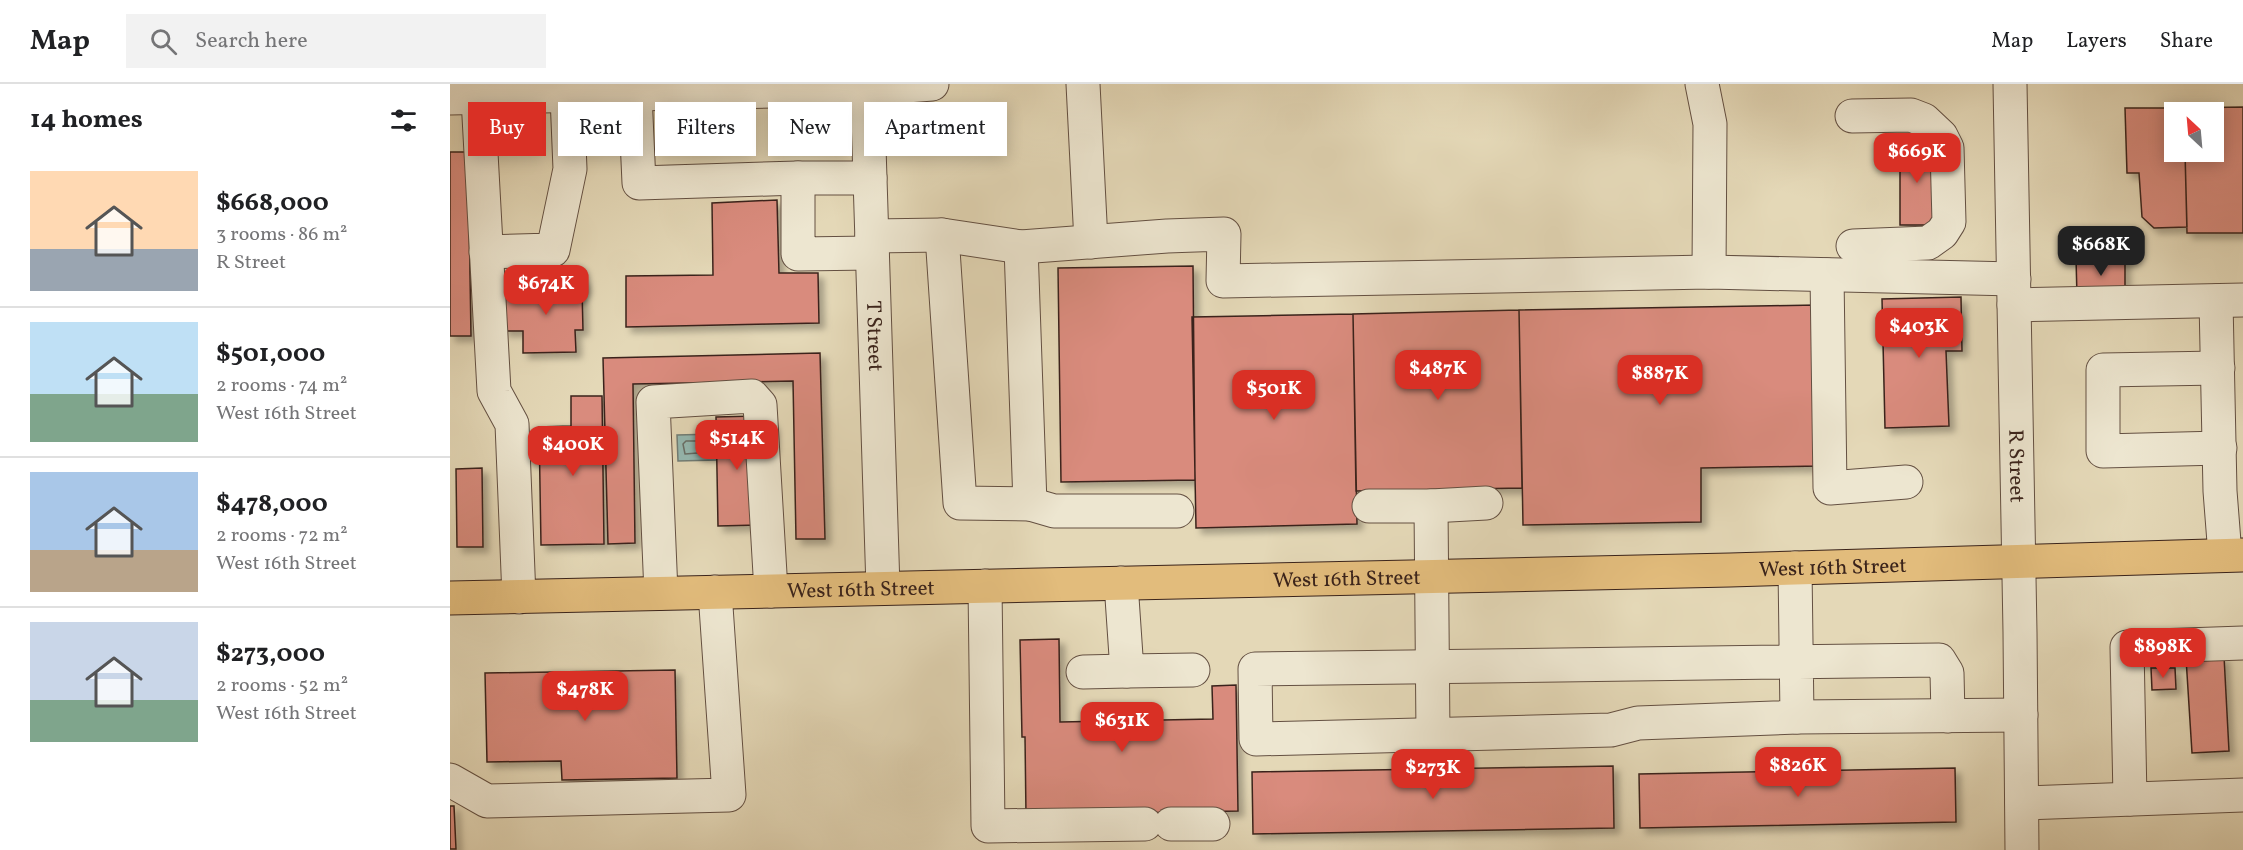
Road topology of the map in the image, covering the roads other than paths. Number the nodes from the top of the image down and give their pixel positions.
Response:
1 (932, 84) edge
2 (1083, 84) edge
3 (1702, 84) edge
4 (2010, 84) edge
5 (867, 87) edge
6 (514, 91) edge
7 (635, 94) junction
8 (567, 96) junction
9 (464, 98) edge
10 (1852, 116) dead end
11 (798, 178) junction
12 (870, 178) junction
13 (942, 235) junction
14 (1091, 242) junction
15 (872, 245) junction
16 (1853, 246) dead end
17 (1022, 247) junction
18 (486, 252) junction
19 (1709, 272) junction
20 (1827, 275) junction
21 (2014, 292) junction
22 (2229, 301) edge
23 (2218, 368) junction
24 (2227, 461) edge
25 (1906, 482) dead end
26 (1486, 503) dead end
27 (1030, 504) junction
28 (1431, 506) junction
29 (1369, 507) dead end
30 (1177, 511) dead end
31 (2234, 555) edge
32 (2018, 562) junction
33 (1795, 568) junction
34 (1433, 577) junction
35 (1121, 583) junction
36 (985, 586) junction
37 (883, 588) junction
38 (771, 591) junction
39 (715, 592) junction
40 (661, 593) junction
41 (519, 597) junction
42 (450, 598) edge
43 (2243, 643) edge
44 (1795, 662) junction
45 (1434, 666) junction
46 (1127, 670) junction
47 (1193, 670) dead end
48 (1083, 672) dead end
49 (2021, 714) junction
50 (1948, 716) junction
51 (1797, 717) junction
52 (1433, 735) junction
53 (450, 780) edge
54 (2243, 795) edge
55 (2130, 799) junction
56 (2022, 803) junction
57 (1213, 824) dead end
58 (2022, 850) edge

1 - 5 street
2 - 14 street
3 - 19 street
4 - 21 street, R Street
5 - 7 street
5 - 12 street, T Street
6 - 8 street
6 - 9 street
7 - 8 street
7 - 11 street
8 - 18 street
9 - 18 street
10 - 16 street
11 - 12 street
11 - 15 street
12 - 15 street, T Street
13 - 15 street
13 - 17 street
13 - 27 street
14 - 17 street
14 - 19 street
15 - 37 street, T Street
17 - 27 street
18 - 41 street
19 - 20 street
20 - 21 street
20 - 25 street
21 - 22 street
21 - 32 street, R Street
22 - 23 street
23 - 24 street
23 - 24 street
24 - 31 street
26 - 28 street
27 - 30 street
28 - 29 street
28 - 34 street
31 - 32 main road, West 16th Street
32 - 33 main road, West 16th Street
32 - 49 street, R Street
33 - 34 main road, West 16th Street
33 - 44 street
34 - 35 main road, West 16th Street
34 - 45 street
35 - 36 main road, West 16th Street
35 - 46 street
36 - 37 main road, West 16th Street
36 - 57 street
37 - 38 main road, West 16th Street
38 - 39 main road, West 16th Street
38 - 40 street
39 - 40 main road, West 16th Street
39 - 53 street
40 - 41 main road, West 16th Street
41 - 42 main road, West 16th Street
43 - 55 street
44 - 45 street
44 - 50 street
44 - 51 street
45 - 52 street
45 - 52 street
46 - 47 street
46 - 48 street
49 - 50 street
49 - 56 street, R Street
50 - 51 street
51 - 52 street
54 - 55 street
55 - 56 street
56 - 58 street, R Street

